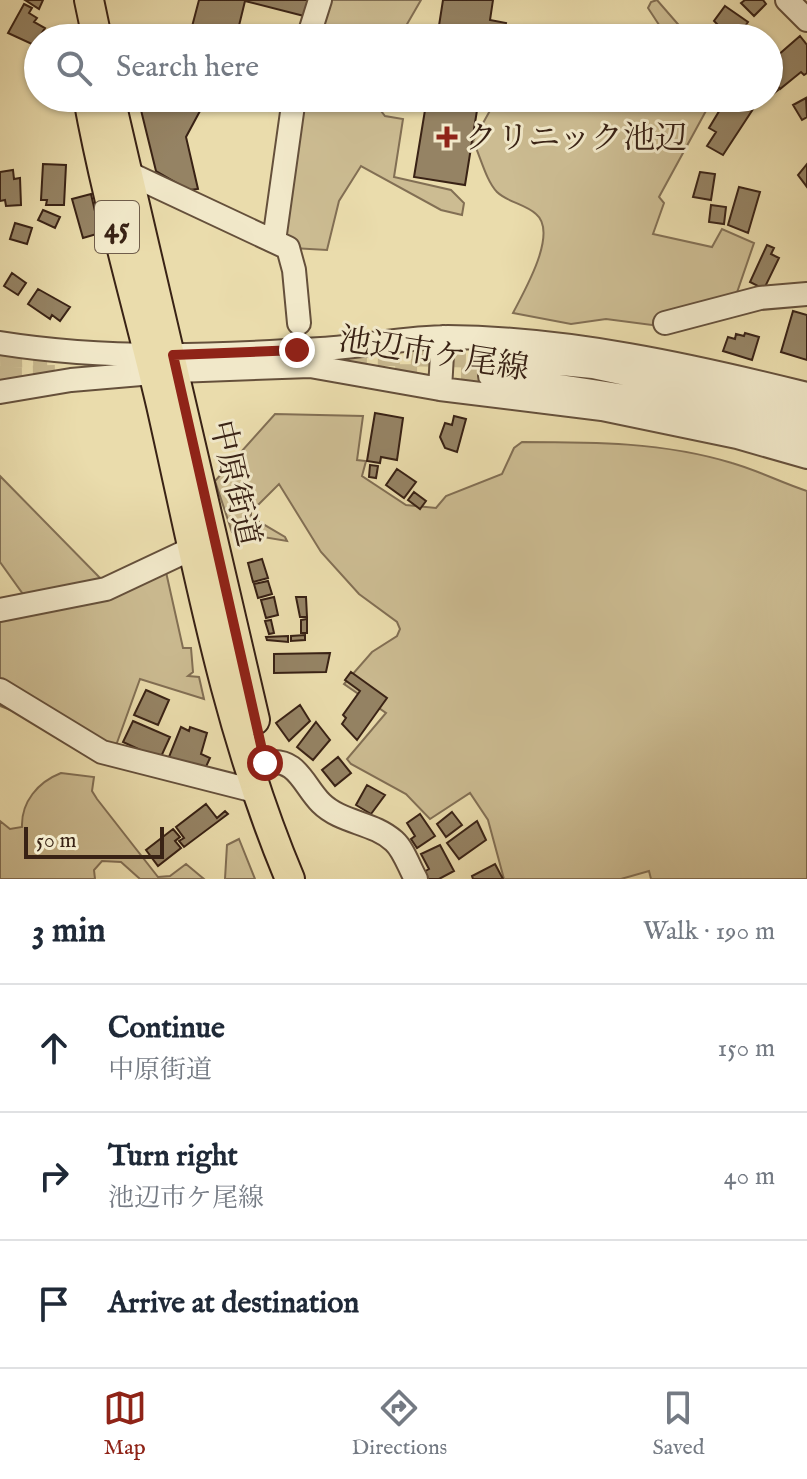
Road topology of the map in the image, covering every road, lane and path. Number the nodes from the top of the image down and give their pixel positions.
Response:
1 (70, 0) edge
2 (89, 0) edge
3 (320, 0) edge
4 (787, 0) edge
5 (807, 20) edge
6 (74, 24) edge
7 (94, 24) edge
8 (312, 24) edge
9 (90, 112) edge
10 (113, 112) edge
11 (292, 112) edge
12 (126, 172) junction
13 (274, 241) junction
14 (807, 294) edge
15 (299, 323) dead end
16 (665, 323) dead end
17 (443, 337) junction
18 (0, 343) edge
19 (163, 364) junction
20 (440, 389) junction
21 (0, 392) edge
22 (807, 394) edge
23 (807, 413) edge
24 (807, 435) edge
25 (807, 457) edge
26 (191, 549) junction
27 (0, 610) edge
28 (0, 690) edge
29 (265, 763) junction
30 (255, 791) junction
31 (290, 879) edge
32 (309, 879) edge
33 (416, 879) edge

1 - 6 main road
2 - 7 main road
3 - 8 street
4 - 5 street
9 - 19 main road, 中原街道 / 45
10 - 12 main road, 中原街道 / 45
11 - 13 street
12 - 13 street
12 - 19 main road, 中原街道 / 45
13 - 15 street
14 - 16 street
17 - 19 street, 池辺市ケ尾線
17 - 20 street
17 - 22 street, 池辺市ケ尾線
18 - 19 street, 池辺市ケ尾線
19 - 20 street, 池辺市ケ尾線
19 - 21 street, 池辺市ケ尾線
19 - 26 main road, 中原街道 / 45
19 - 29 main road, 中原街道 / 45
20 - 25 street, 池辺市ケ尾線
23 - 24 street, 池辺市ケ尾線
26 - 27 street
26 - 30 main road, 中原街道 / 45
28 - 30 street
29 - 32 main road, 中原街道 / 45
29 - 33 street
30 - 31 main road, 中原街道 / 45

